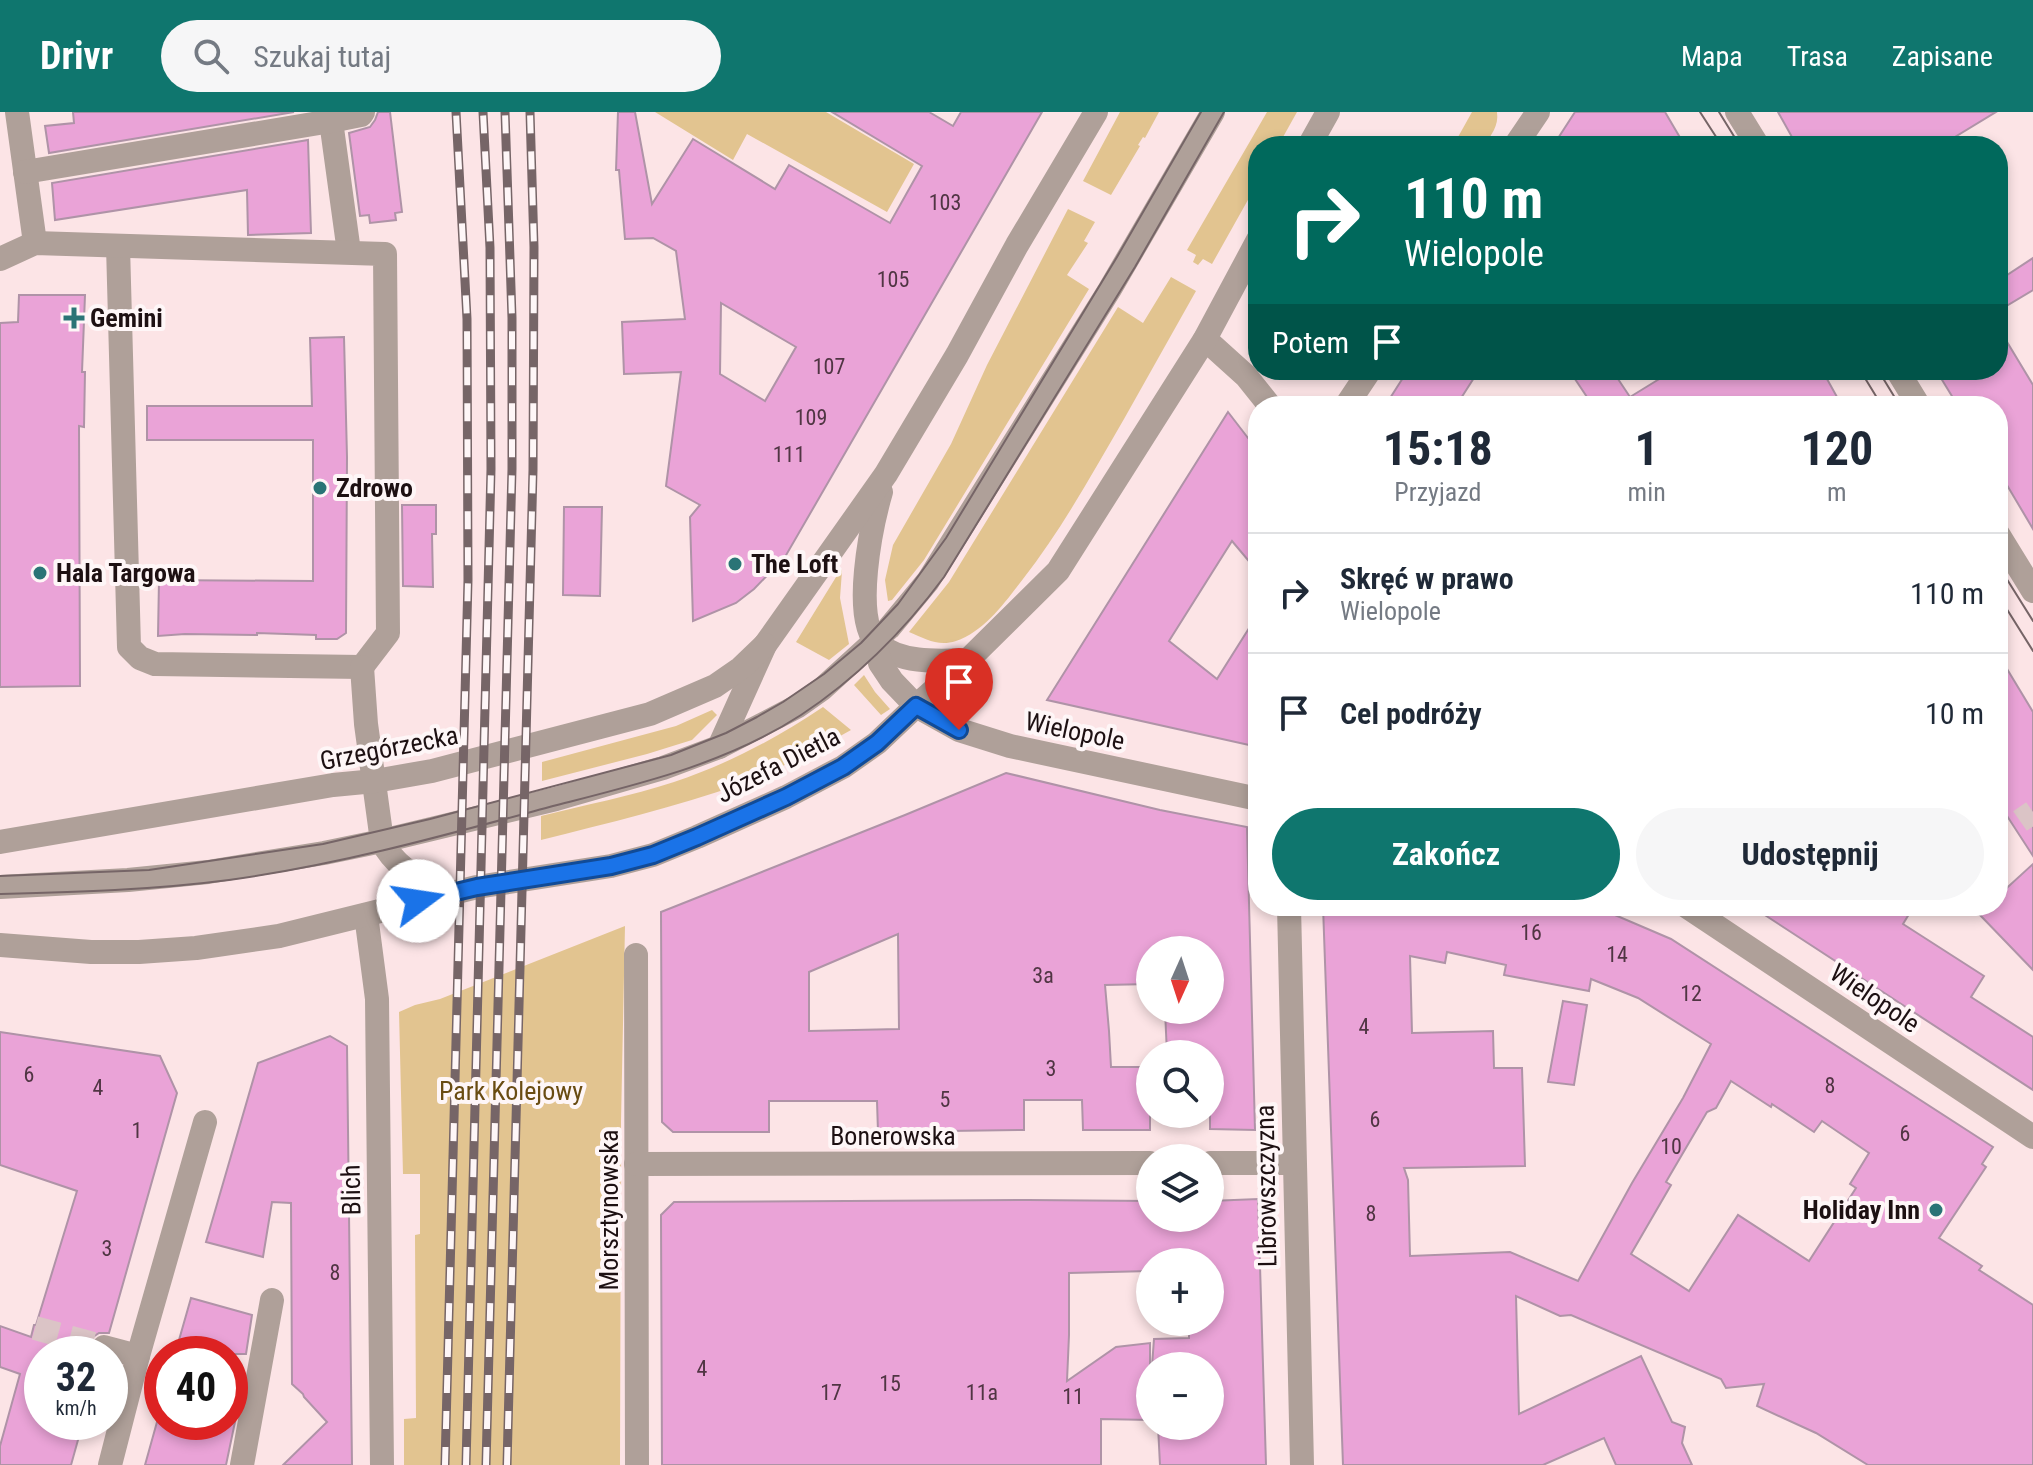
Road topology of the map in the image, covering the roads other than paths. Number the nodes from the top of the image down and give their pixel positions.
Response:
1 (17, 112) edge
2 (363, 112) edge
3 (1096, 112) edge
4 (1213, 112) edge
5 (1328, 112) edge
6 (1538, 112) edge
7 (1737, 112) edge
8 (331, 121) junction
9 (1315, 136) edge
10 (1522, 136) edge
11 (1752, 136) edge
12 (25, 172) junction
13 (35, 243) junction
14 (118, 246) junction
15 (349, 252) junction
16 (0, 259) edge
17 (1248, 259) edge
18 (1205, 339) junction
19 (1248, 378) edge
20 (1249, 380) edge
21 (1262, 396) edge
22 (886, 474) junction
23 (2008, 550) edge
24 (2033, 591) edge
25 (875, 641) junction
26 (765, 645) junction
27 (968, 660) junction
28 (362, 667) junction
29 (916, 706) junction
30 (719, 747) junction
31 (375, 781) junction
32 (1248, 797) edge
33 (382, 841) junction
34 (0, 842) edge
35 (0, 887) edge
36 (444, 894) junction
37 (366, 915) junction
38 (1289, 916) edge
39 (1701, 916) edge
40 (0, 945) edge
41 (636, 955) dead end
42 (205, 1122) dead end
43 (2033, 1137) edge
44 (1136, 1163) edge
45 (1224, 1163) edge
46 (1293, 1163) junction
47 (636, 1164) junction
48 (272, 1300) dead end
49 (128, 1353) edge
50 (138, 1356) junction
51 (110, 1465) edge
52 (242, 1465) edge
53 (382, 1465) edge
54 (637, 1465) edge
55 (1302, 1465) edge

1 - 12 street
2 - 8 street
3 - 22 street
4 - 25 street
5 - 9 street
6 - 10 street
7 - 11 street
8 - 12 street
8 - 15 street
12 - 13 street
13 - 14 street
13 - 16 street
14 - 15 street
14 - 28 street
15 - 28 street
17 - 18 street, Józefa Dietla
18 - 19 street
18 - 27 street, Józefa Dietla
20 - 21 street
22 - 25 street, Wielopole
22 - 26 street
23 - 24 street
25 - 27 street
25 - 29 street, Wielopole
25 - 30 street
26 - 30 street
26 - 31 street, Grzegórzecka
27 - 29 street, Józefa Dietla
28 - 31 street
29 - 32 street, Wielopole
29 - 36 street, Józefa Dietla
30 - 33 street
31 - 33 street
31 - 34 street, Grzegórzecka
33 - 35 street
33 - 36 street
36 - 37 street, Józefa Dietla
37 - 40 street
37 - 53 street, Blich
38 - 46 street, Librowszczyzna
39 - 43 street, Wielopole
41 - 47 street, Morsztynowska
42 - 50 street
44 - 47 street, Bonerowska
45 - 46 street
46 - 55 street, Librowszczyzna
47 - 54 street, Morsztynowska
48 - 52 street
49 - 50 street
50 - 51 street

